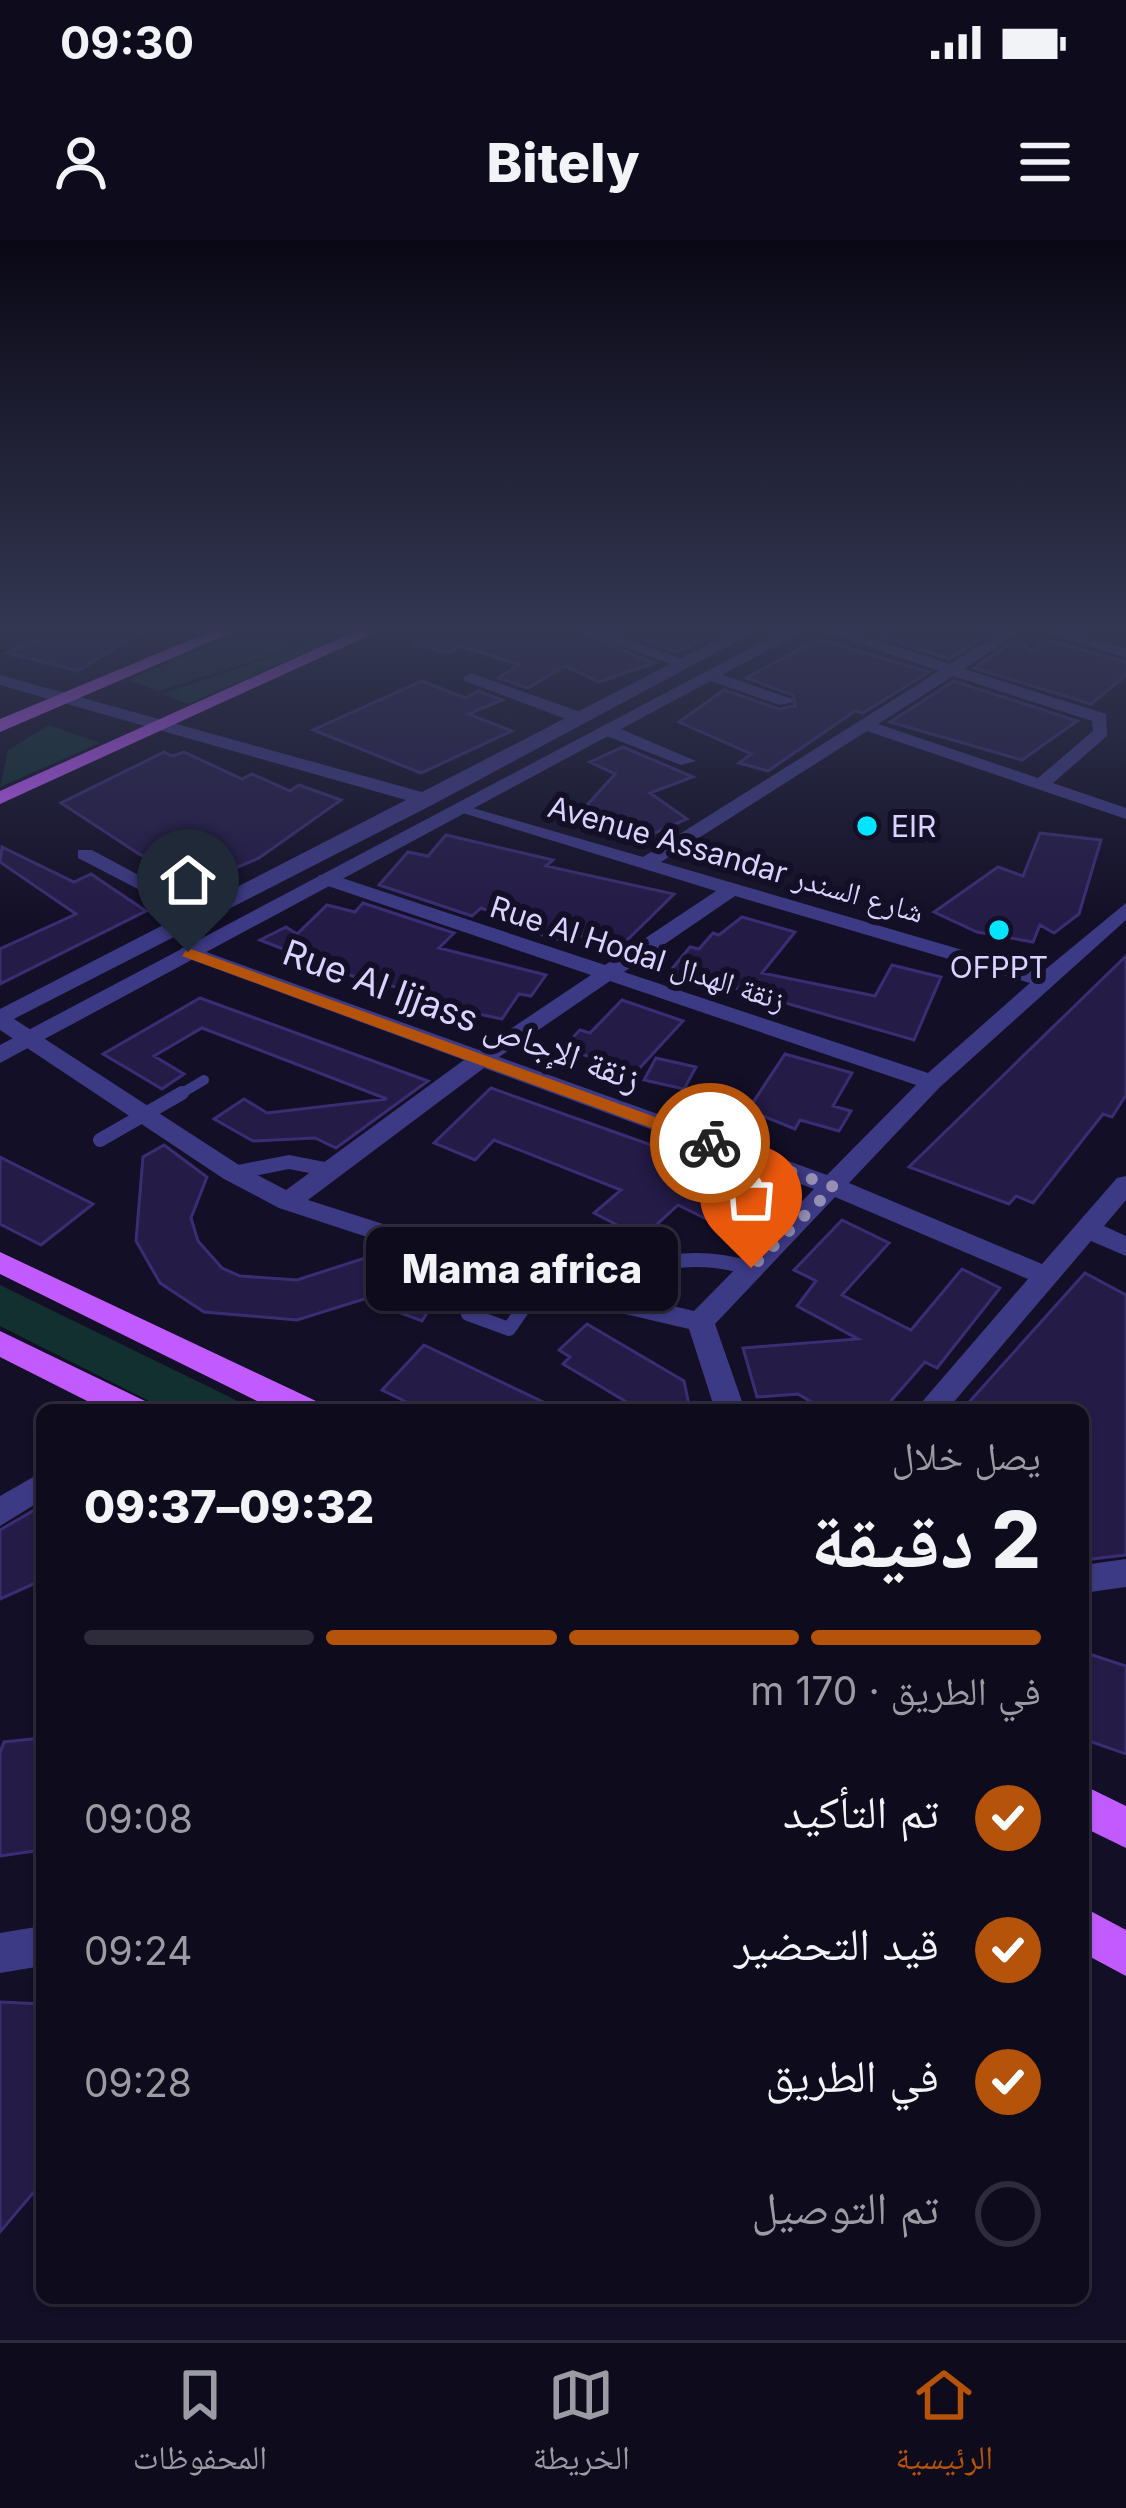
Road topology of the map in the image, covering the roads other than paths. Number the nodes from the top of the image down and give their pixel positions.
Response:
1 (154, 726) edge
2 (564, 726) edge
3 (619, 726) edge
4 (863, 726) edge
5 (872, 726) edge
6 (1101, 726) edge
7 (157, 727) junction
8 (610, 731) junction
9 (687, 761) dead end
10 (1041, 784) junction
11 (0, 798) edge
12 (420, 798) junction
13 (459, 809) junction
14 (1126, 814) edge
15 (85, 854) dead end
16 (645, 864) junction
17 (326, 879) junction
18 (732, 890) junction
19 (1126, 909) edge
20 (201, 914) junction
21 (188, 952) junction
22 (604, 975) junction
23 (1045, 982) junction
24 (0, 1019) edge
25 (29, 1039) junction
26 (0, 1054) edge
27 (478, 1061) junction
28 (204, 1080) dead end
29 (932, 1082) junction
30 (143, 1113) junction
31 (100, 1140) dead end
32 (330, 1171) junction
33 (233, 1173) junction
34 (1126, 1184) edge
35 (834, 1187) junction
36 (288, 1202) junction
37 (1088, 1229) junction
38 (1126, 1247) edge
39 (0, 1262) edge
40 (751, 1268) junction
41 (1046, 1276) junction
42 (540, 1284) junction
43 (601, 1298) junction
44 (468, 1314) dead end
45 (700, 1322) junction
46 (0, 1343) edge
47 (122, 1404) edge
48 (293, 1404) edge
49 (728, 1404) edge
50 (935, 1404) edge
51 (36, 1488) edge
52 (0, 1514) edge
53 (1126, 1573) edge
54 (1089, 1578) edge
55 (1089, 1808) edge
56 (1126, 1828) edge
57 (1089, 1932) edge
58 (36, 1947) edge
59 (0, 1953) edge
60 (1126, 1954) edge

1 - 7 street, Avenue Assandar شارع السندر
2 - 12 street
3 - 8 street
4 - 16 street
5 - 10 street
6 - 10 street
7 - 11 main road
7 - 12 street, Avenue Assandar شارع السندر
8 - 9 street
8 - 13 street
10 - 14 street
12 - 13 street, Avenue Assandar شارع السندر
12 - 20 street
13 - 16 street, Avenue Assandar شارع السندر
13 - 17 street
15 - 20 street
16 - 18 street, Avenue Assandar شارع السندر
17 - 21 street
17 - 22 street, Rue Al Hodal زنقة الهدال
18 - 22 street
18 - 23 street, Avenue Assandar شارع السندر
19 - 23 street
20 - 24 street
21 - 25 street
21 - 27 street, Rue Al Ijjass زنقة الإجاص
22 - 27 street
22 - 29 street, Rue Al Hodal زنقة الهدال
23 - 29 street
24 - 25 street
25 - 26 street
25 - 30 street
27 - 32 street
27 - 35 street, Rue Al Ijjass زنقة الإجاص
28 - 30 lane
29 - 35 street
30 - 31 lane
30 - 33 street
32 - 33 lane
32 - 36 street
33 - 36 street
34 - 37 street
35 - 40 street
35 - 41 street, Rue Al Ijjass زنقة الإجاص
36 - 42 street
37 - 38 street
37 - 41 street
39 - 48 main road
40 - 43 lane
40 - 45 street
41 - 50 street
42 - 43 street
42 - 44 lane
43 - 45 street
45 - 49 street
46 - 47 main road
51 - 52 street
53 - 54 street
55 - 56 main road
57 - 60 main road
58 - 59 street

